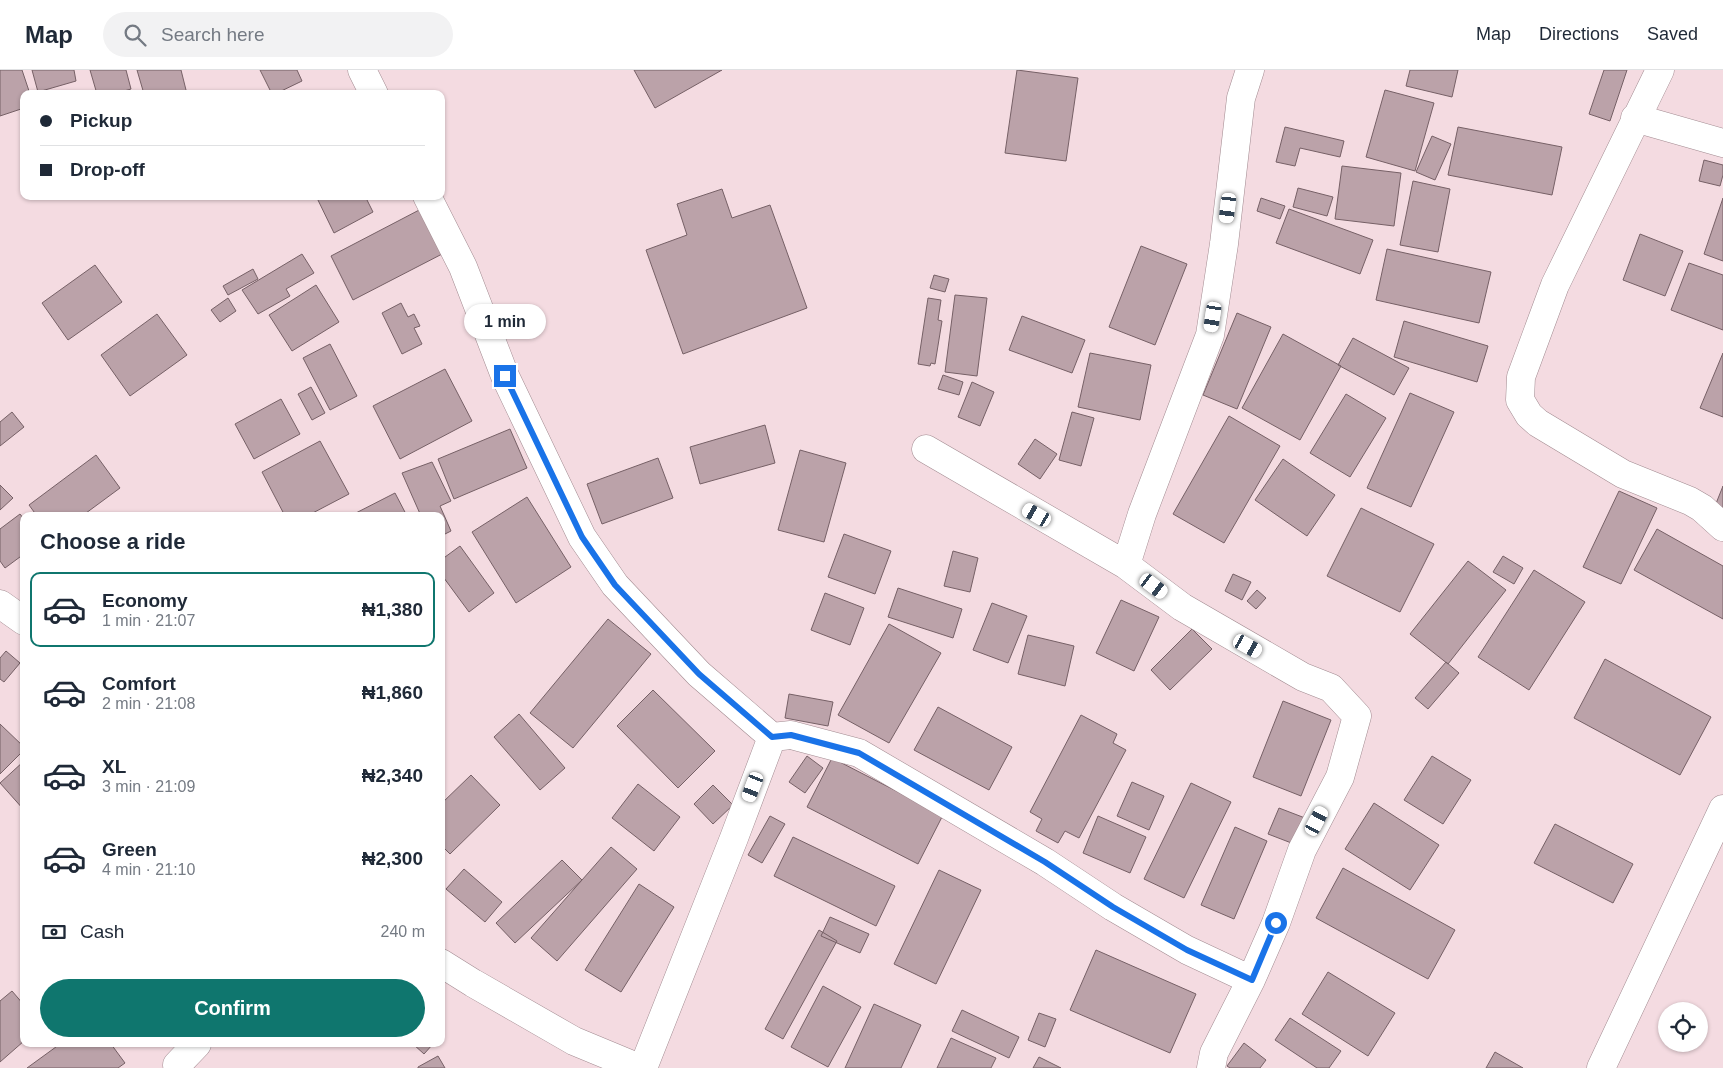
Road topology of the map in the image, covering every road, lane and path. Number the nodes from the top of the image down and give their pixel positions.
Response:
1 (362, 70) edge
2 (1250, 70) edge
3 (1660, 70) edge
4 (372, 90) edge
5 (1636, 118) junction
6 (1723, 143) edge
7 (429, 200) edge
8 (926, 450) dead end
9 (1723, 526) edge
10 (1126, 565) junction
11 (0, 604) edge
12 (20, 618) edge
13 (772, 737) junction
14 (1723, 810) edge
15 (445, 966) edge
16 (1252, 980) junction
17 (194, 1047) edge
18 (177, 1065) dead end
19 (639, 1068) edge
20 (643, 1068) edge
21 (1211, 1068) edge
22 (1600, 1068) edge

1 - 4 street
2 - 10 street
3 - 5 street
5 - 6 street
5 - 9 street
7 - 13 street
8 - 10 street
10 - 16 street
11 - 12 street
13 - 16 street
13 - 20 street
14 - 22 street
15 - 19 street
16 - 21 street
17 - 18 street

